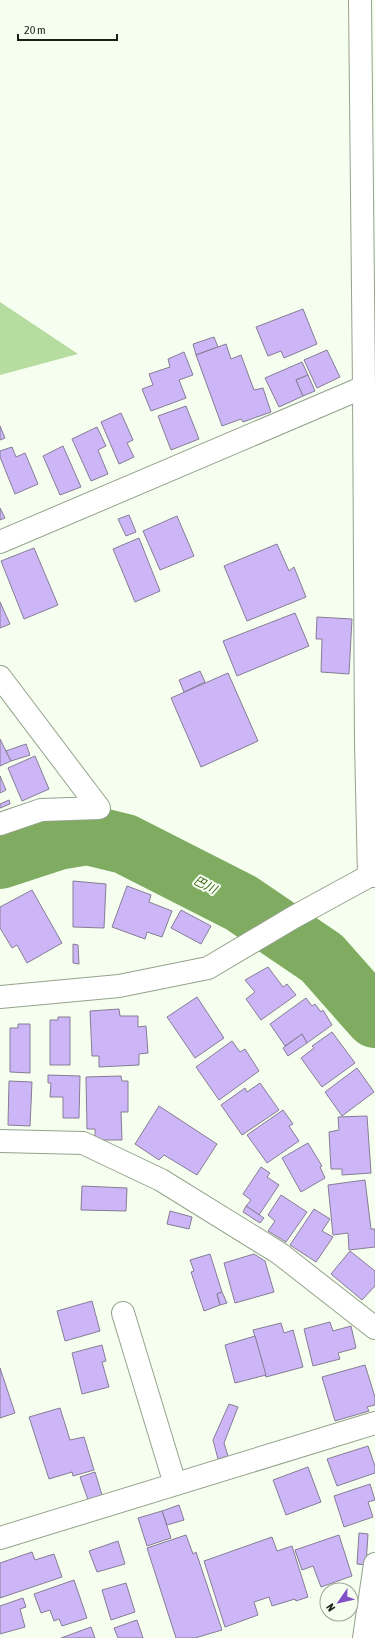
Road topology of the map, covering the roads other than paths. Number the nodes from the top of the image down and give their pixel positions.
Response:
1 (360, 0) edge
2 (364, 387) junction
3 (0, 542) edge
4 (0, 677) edge
5 (0, 824) edge
6 (372, 876) edge
7 (0, 997) edge
8 (0, 1141) edge
9 (123, 1313) dead end
10 (375, 1328) edge
11 (375, 1423) edge
12 (175, 1484) junction
13 (0, 1538) edge
14 (375, 1564) edge
15 (364, 1638) edge

1 - 2 street
2 - 3 street
2 - 6 street
4 - 5 street
6 - 7 street
8 - 10 street
9 - 12 street
11 - 12 street
12 - 13 street
14 - 15 street

